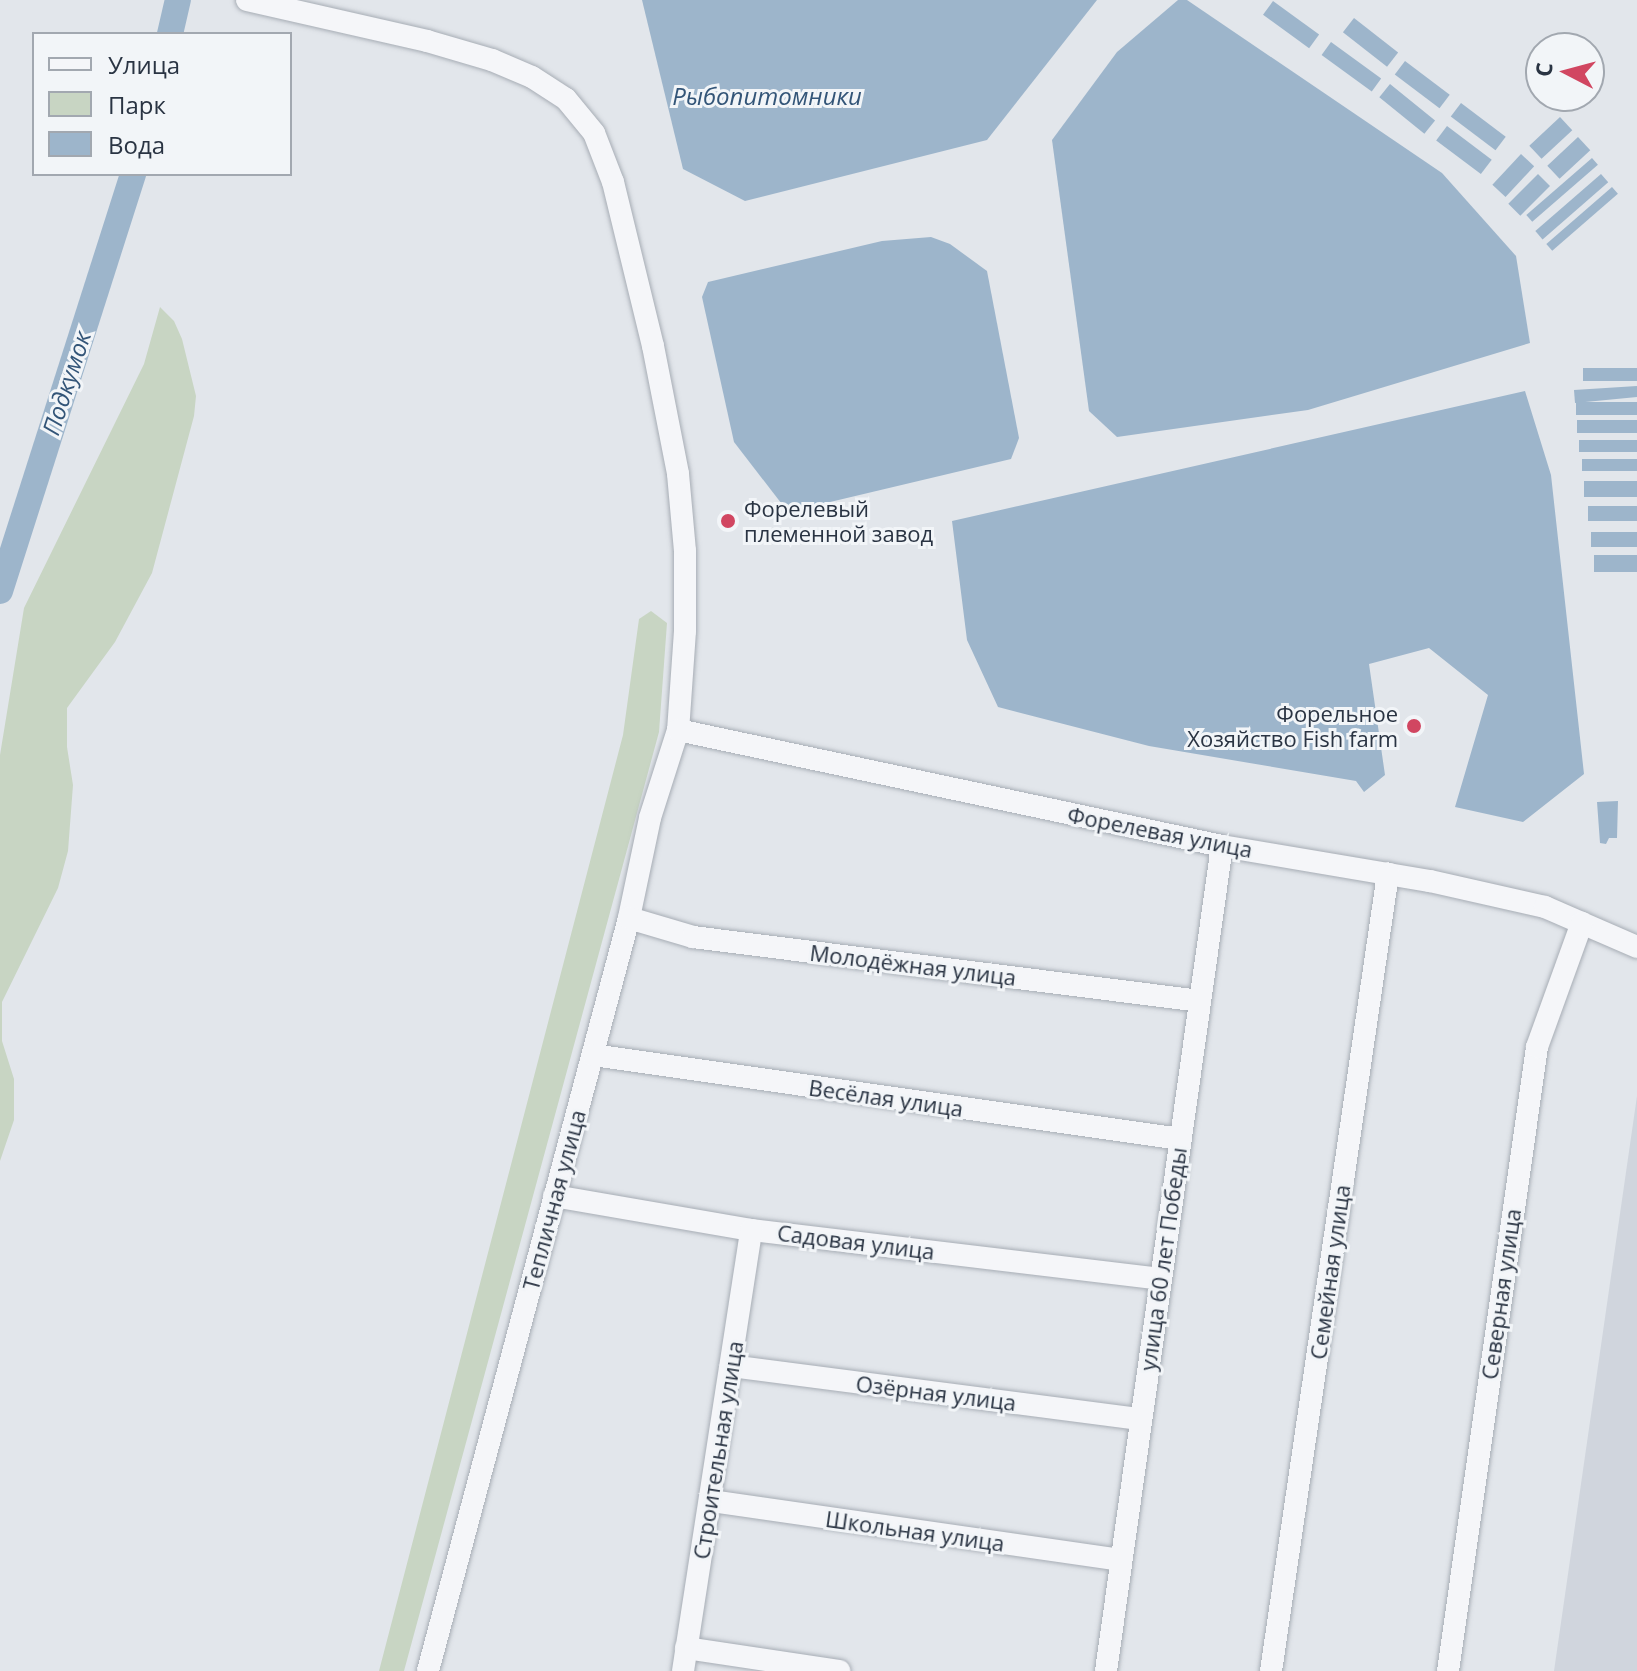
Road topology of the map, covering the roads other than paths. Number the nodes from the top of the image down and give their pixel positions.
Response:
1 (247, 0) edge
2 (678, 730) junction
3 (1222, 846) junction
4 (1388, 874) junction
5 (629, 918) junction
6 (1582, 923) junction
7 (1637, 947) edge
8 (1200, 1001) junction
9 (593, 1055) junction
10 (1180, 1139) junction
11 (554, 1196) junction
12 (751, 1230) junction
13 (1160, 1279) junction
14 (731, 1366) junction
15 (1141, 1419) junction
16 (711, 1501) junction
17 (1120, 1560) junction
18 (686, 1648) junction
19 (428, 1671) edge
20 (683, 1671) edge
21 (839, 1671) edge
22 (1106, 1671) edge
23 (1271, 1671) edge
24 (1448, 1671) edge

1 - 2 street, Тепличная улица
2 - 3 street, Форелевая улица
2 - 5 street, Тепличная улица
3 - 4 street, Форелевая улица
3 - 8 street, улица 60 лет Победы
4 - 6 street, Форелевая улица
4 - 23 street, Семейная улица
5 - 8 street, Молодёжная улица
5 - 9 street, Тепличная улица
6 - 7 street, Форелевая улица
6 - 24 street, Северная улица
8 - 10 street, улица 60 лет Победы
9 - 10 street, Весёлая улица
9 - 11 street, Тепличная улица
10 - 13 street, улица 60 лет Победы
11 - 12 street, Садовая улица
11 - 19 street, Тепличная улица
12 - 13 street, Садовая улица
12 - 14 street, Строительная улица
13 - 15 street, улица 60 лет Победы
14 - 15 street, Озёрная улица
14 - 16 street, Строительная улица
15 - 17 street, улица 60 лет Победы
16 - 17 street, Школьная улица
16 - 18 street, Строительная улица
17 - 22 street, улица 60 лет Победы
18 - 20 street, Строительная улица
18 - 21 street

